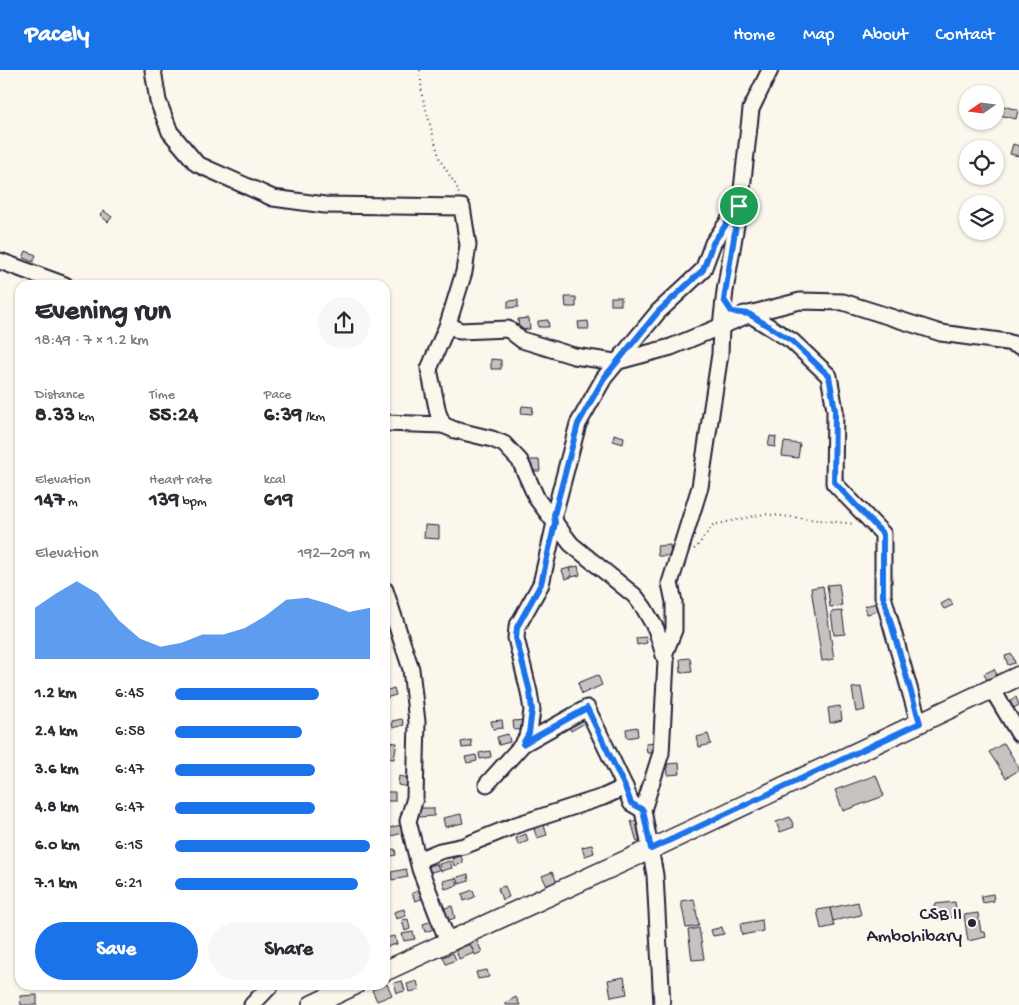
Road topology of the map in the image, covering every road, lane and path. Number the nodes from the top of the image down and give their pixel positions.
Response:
1 (153, 70) edge
2 (420, 70) edge
3 (770, 70) edge
4 (739, 206) junction
5 (462, 207) junction
6 (0, 261) edge
7 (51, 280) edge
8 (724, 300) junction
9 (749, 314) junction
10 (448, 324) junction
11 (720, 326) junction
12 (1019, 346) edge
13 (615, 362) junction
14 (390, 423) edge
15 (443, 425) junction
16 (555, 523) junction
17 (875, 526) junction
18 (679, 555) junction
19 (390, 605) edge
20 (664, 655) junction
21 (1019, 676) edge
22 (992, 689) junction
23 (920, 723) junction
24 (1019, 734) edge
25 (523, 744) junction
26 (487, 784) dead end
27 (625, 787) junction
28 (643, 810) junction
29 (651, 849) junction
30 (418, 860) junction
31 (448, 942) junction
32 (390, 969) edge
33 (266, 990) edge
34 (344, 990) edge
35 (252, 1005) edge
36 (312, 1005) edge
37 (662, 1005) edge

1 - 5 street
2 - 5 path
3 - 4 street
4 - 8 street
4 - 13 street
5 - 10 street
6 - 7 street
8 - 9 street
8 - 11 street
9 - 11 street
9 - 12 street
9 - 17 street
10 - 13 street
10 - 15 street
11 - 13 street
11 - 18 street
13 - 16 street
14 - 15 street
15 - 16 street
16 - 20 street
16 - 25 street
17 - 18 path
17 - 23 street
18 - 20 street
19 - 30 street
20 - 28 street
21 - 22 main road
22 - 23 main road
22 - 24 street
23 - 29 main road
25 - 26 street
25 - 27 street
27 - 28 street
27 - 30 street
28 - 29 street
29 - 31 main road
29 - 37 street
30 - 31 street
31 - 32 main road
33 - 35 street
34 - 36 main road

